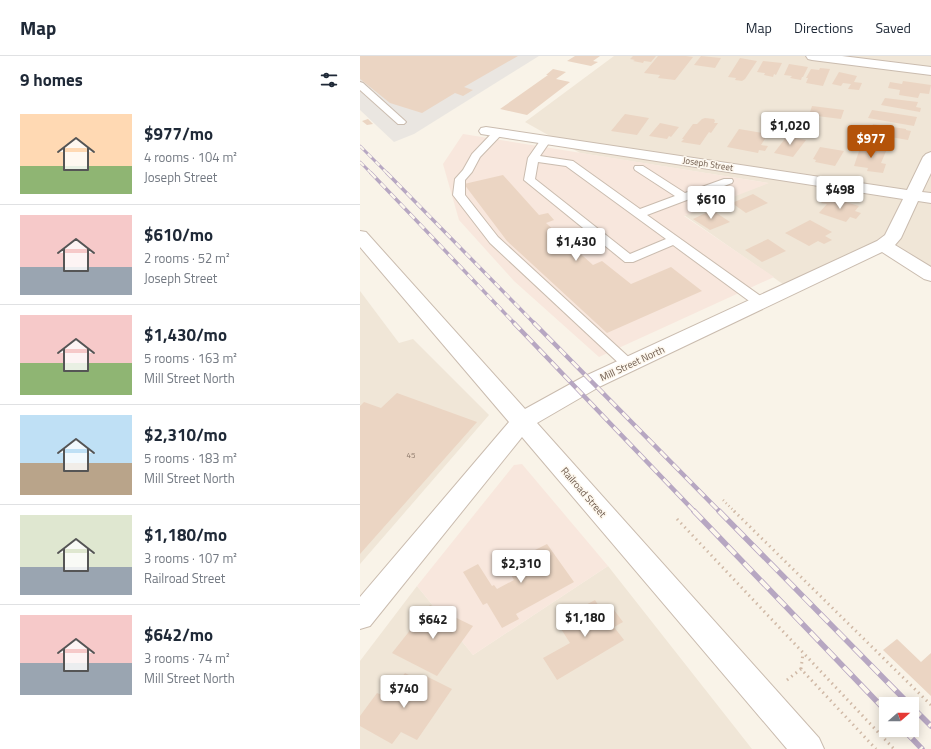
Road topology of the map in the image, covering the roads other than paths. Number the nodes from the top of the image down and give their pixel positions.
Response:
1 (812, 56) edge
2 (931, 71) edge
3 (360, 85) edge
4 (401, 122) dead end
5 (492, 132) joint
6 (546, 140) junction
7 (931, 157) edge
8 (533, 158) junction
9 (639, 168) dead end
10 (728, 181) dead end
11 (913, 195) junction
12 (684, 197) junction
13 (931, 198) edge
14 (638, 214) junction
15 (360, 236) edge
16 (674, 240) junction
17 (883, 245) junction
18 (931, 275) edge
19 (761, 303) junction
20 (629, 364) junction
21 (522, 421) junction
22 (360, 617) edge
23 (808, 749) edge

1 - 2 street
3 - 4 lane
5 - 6 street, Joseph Street
5 - 20 lane
6 - 8 lane
6 - 11 street, Joseph Street
7 - 11 street, Mill Street North
8 - 14 lane
8 - 16 lane
9 - 12 lane
10 - 12 lane
11 - 13 street, Joseph Street
11 - 17 street, Mill Street North
12 - 14 lane
14 - 16 lane
15 - 21 street, Railroad Street
16 - 19 lane
17 - 18 street
17 - 19 street, Mill Street North
19 - 20 street, Mill Street North
20 - 21 street, Mill Street North
21 - 22 street, Mill Street North
21 - 23 street, Railroad Street

